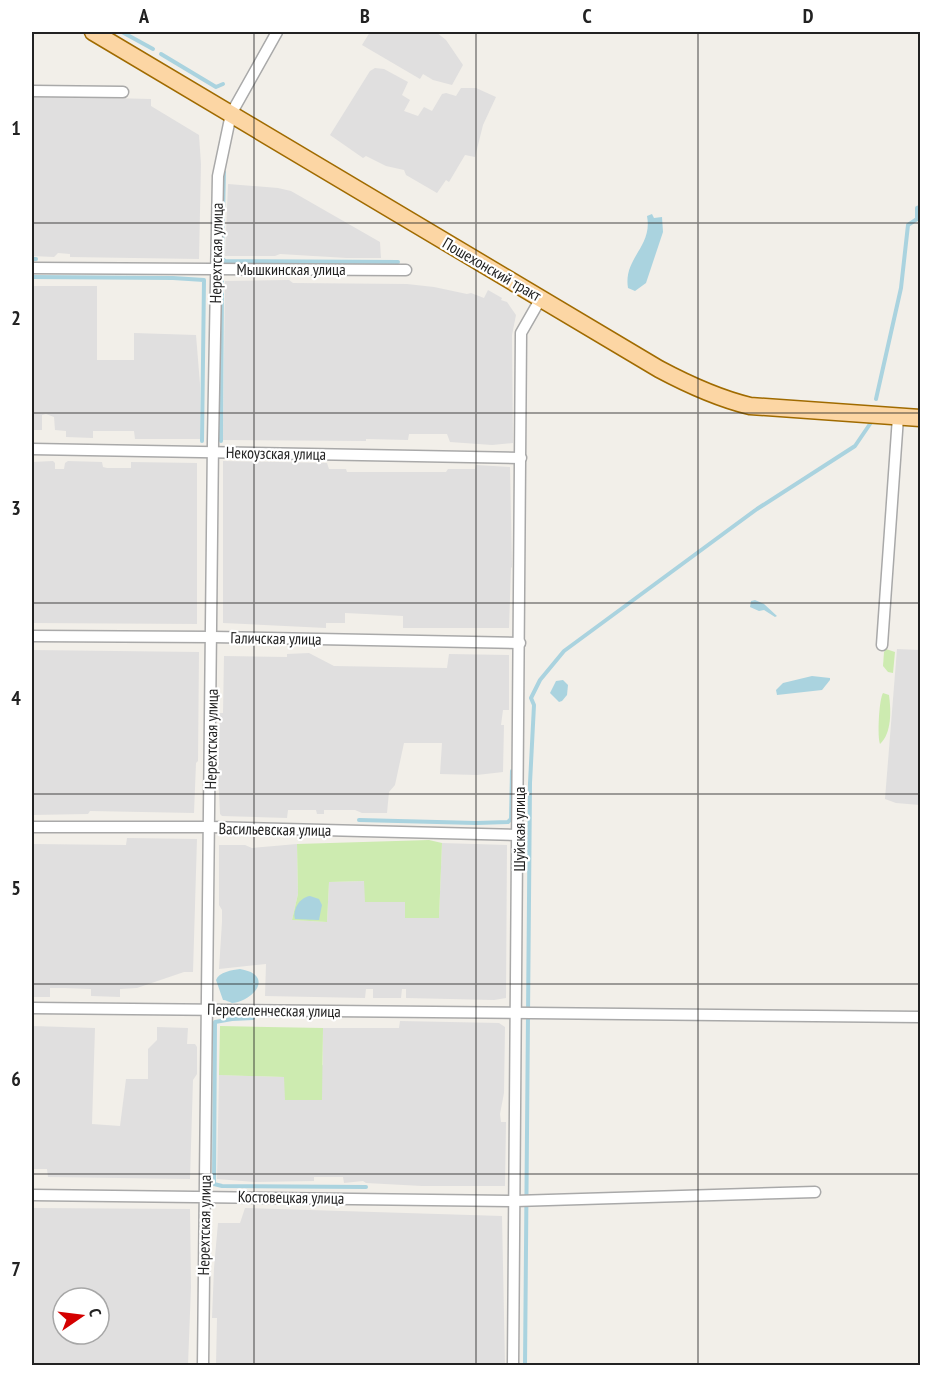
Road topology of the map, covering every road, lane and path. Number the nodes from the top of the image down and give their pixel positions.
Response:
1 (93, 32) edge
2 (277, 32) edge
3 (32, 90) edge
4 (123, 92) dead end
5 (231, 114) junction
6 (32, 268) edge
7 (216, 269) junction
8 (406, 270) dead end
9 (541, 298) junction
10 (898, 417) junction
11 (921, 418) edge
12 (32, 449) edge
13 (213, 451) junction
14 (521, 458) junction
15 (32, 636) edge
16 (212, 637) junction
17 (520, 643) junction
18 (882, 645) dead end
19 (32, 827) edge
20 (210, 827) junction
21 (519, 835) junction
22 (32, 1008) edge
23 (206, 1010) junction
24 (524, 1013) junction
25 (920, 1017) edge
26 (815, 1192) dead end
27 (32, 1195) edge
28 (204, 1196) junction
29 (522, 1200) junction
30 (203, 1365) edge
31 (513, 1365) edge

1 - 5 main road, Пошехонский тракт
2 - 5 street, Нерехтская улица
3 - 4 street
5 - 7 street, Нерехтская улица
5 - 9 main road, Пошехонский тракт
6 - 7 street, Мышкинская улица
7 - 8 street, Мышкинская улица
7 - 13 street, Нерехтская улица
9 - 10 main road, Пошехонский тракт
9 - 14 street, Шуйская улица
10 - 11 main road, Пошехонский тракт
10 - 18 street
12 - 13 street, Некоузская улица
13 - 14 street, Некоузская улица
13 - 16 street, Нерехтская улица
14 - 17 street, Шуйская улица
15 - 16 street, Галичская улица
16 - 17 street, Галичская улица
16 - 20 street, Нерехтская улица
17 - 21 street, Шуйская улица
19 - 20 street, Васильевская улица
20 - 21 street, Васильевская улица
20 - 23 street, Нерехтская улица
21 - 24 street, Шуйская улица
22 - 23 street, Переселенческая улица
23 - 24 street, Переселенческая улица
23 - 28 street, Нерехтская улица
24 - 25 street, Переселенческая улица
24 - 29 street, Шуйская улица
26 - 29 street, Костовецкая улица
27 - 28 street, Костовецкая улица
28 - 29 street, Костовецкая улица
28 - 30 street, Нерехтская улица
29 - 31 street, Шуйская улица

